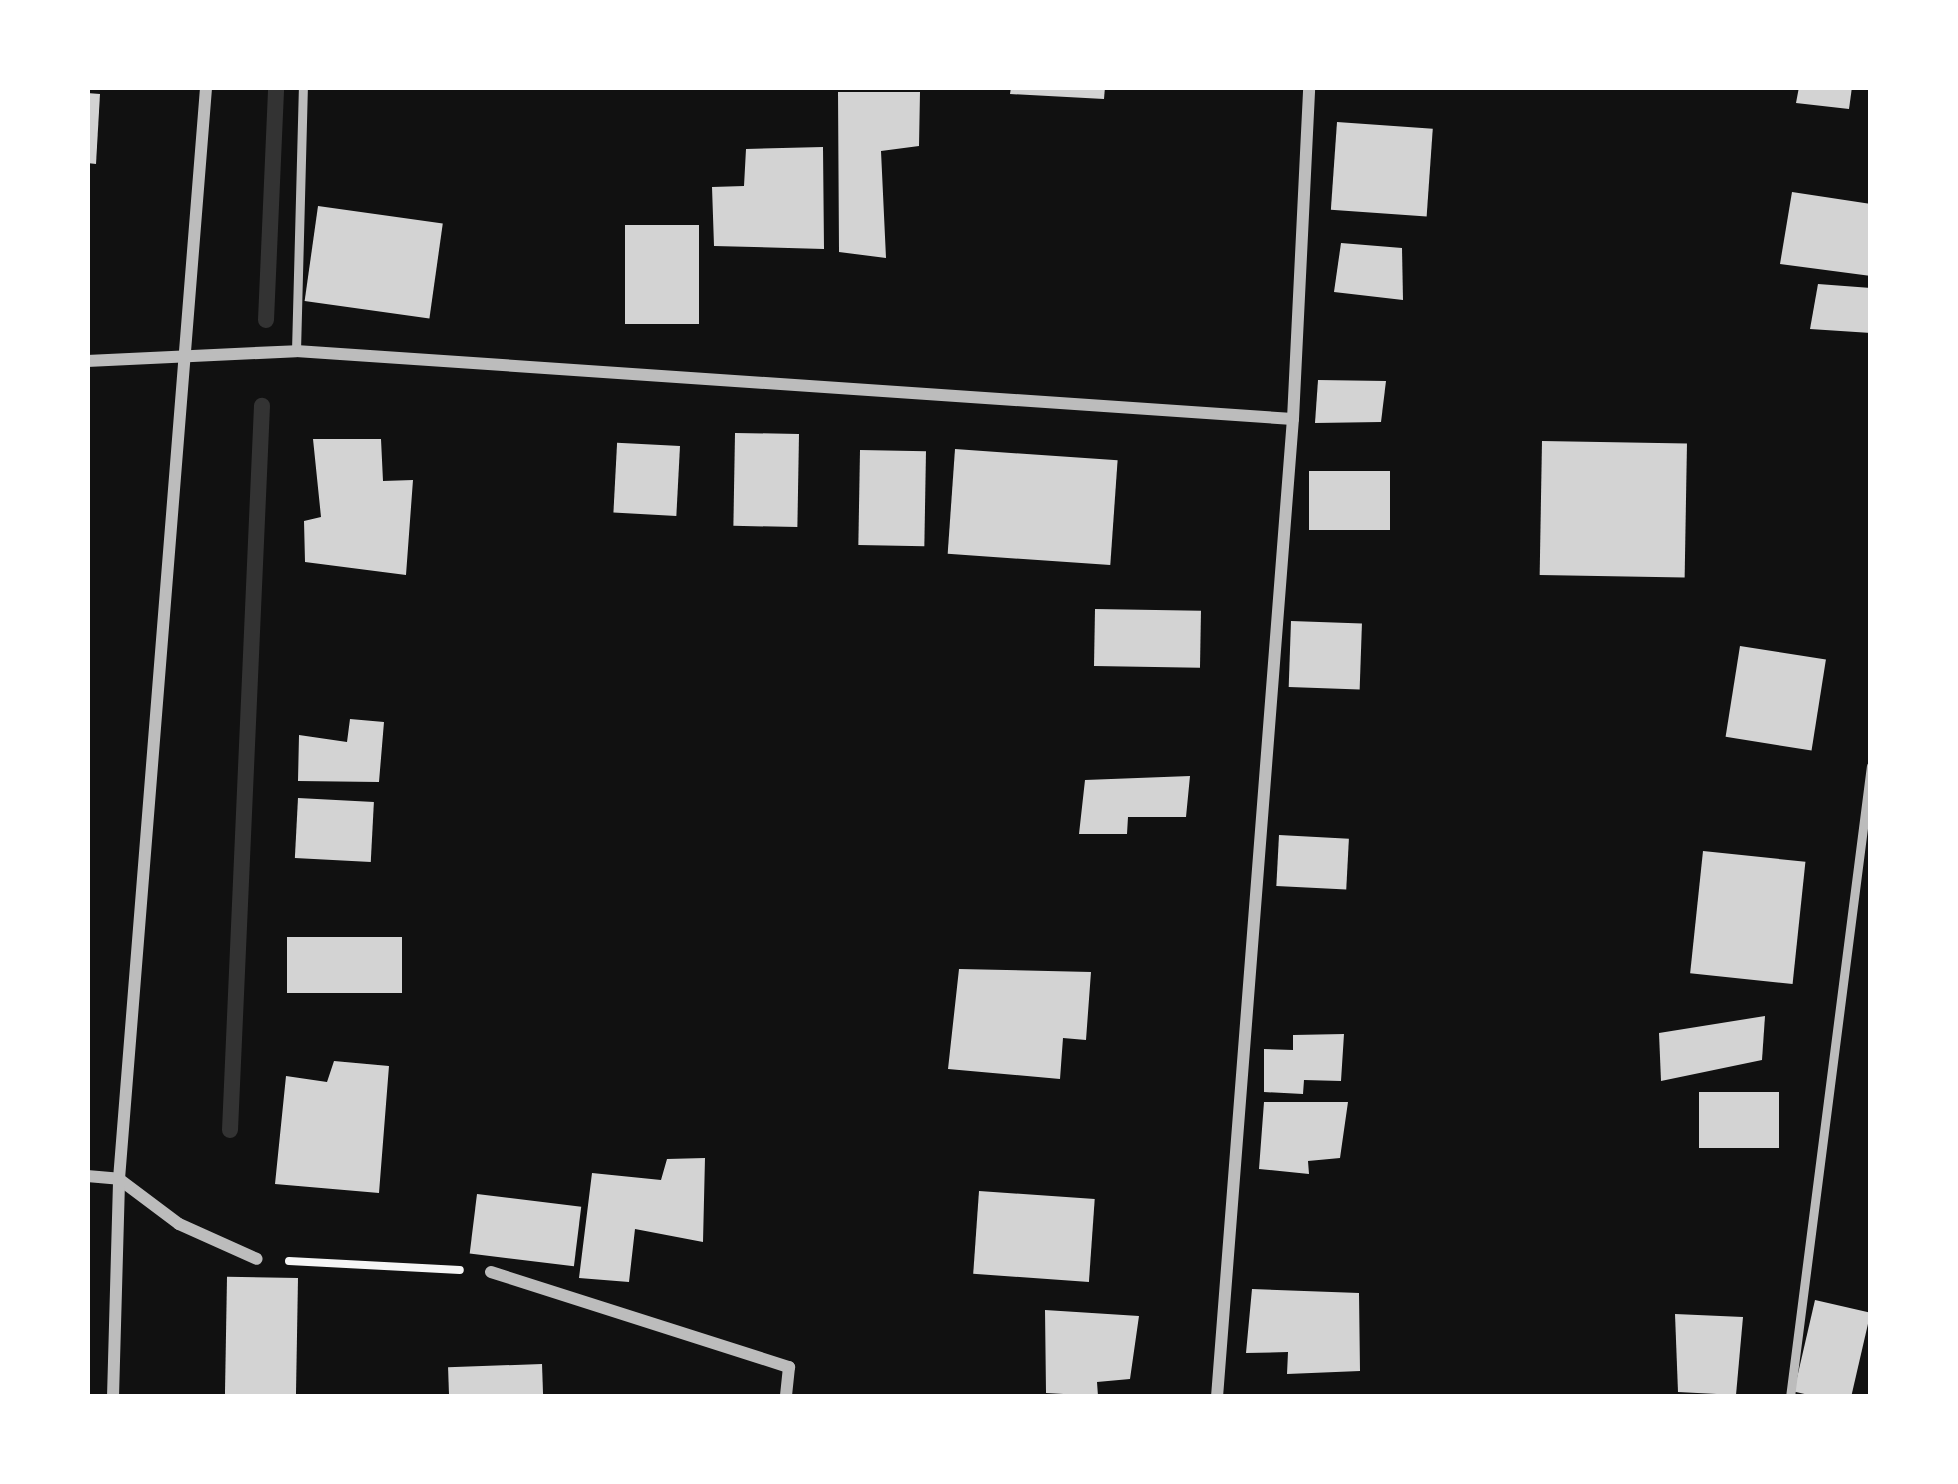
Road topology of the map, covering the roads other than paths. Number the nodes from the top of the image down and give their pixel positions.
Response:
1 (206, 87) edge
2 (303, 87) edge
3 (1310, 87) edge
4 (296, 351) junction
5 (188, 359) junction
6 (87, 361) edge
7 (1293, 419) junction
8 (1871, 766) edge
9 (87, 1176) edge
10 (119, 1179) junction
11 (257, 1259) road end
12 (491, 1272) road end
13 (113, 1397) edge
14 (786, 1397) edge
15 (1217, 1397) edge
16 (1790, 1397) edge

1 - 5 street
2 - 4 lane
3 - 7 street
4 - 5 street
4 - 7 street
5 - 6 street
5 - 10 street
7 - 15 street
8 - 16 lane
9 - 10 street
10 - 11 street
10 - 13 street
12 - 14 street

